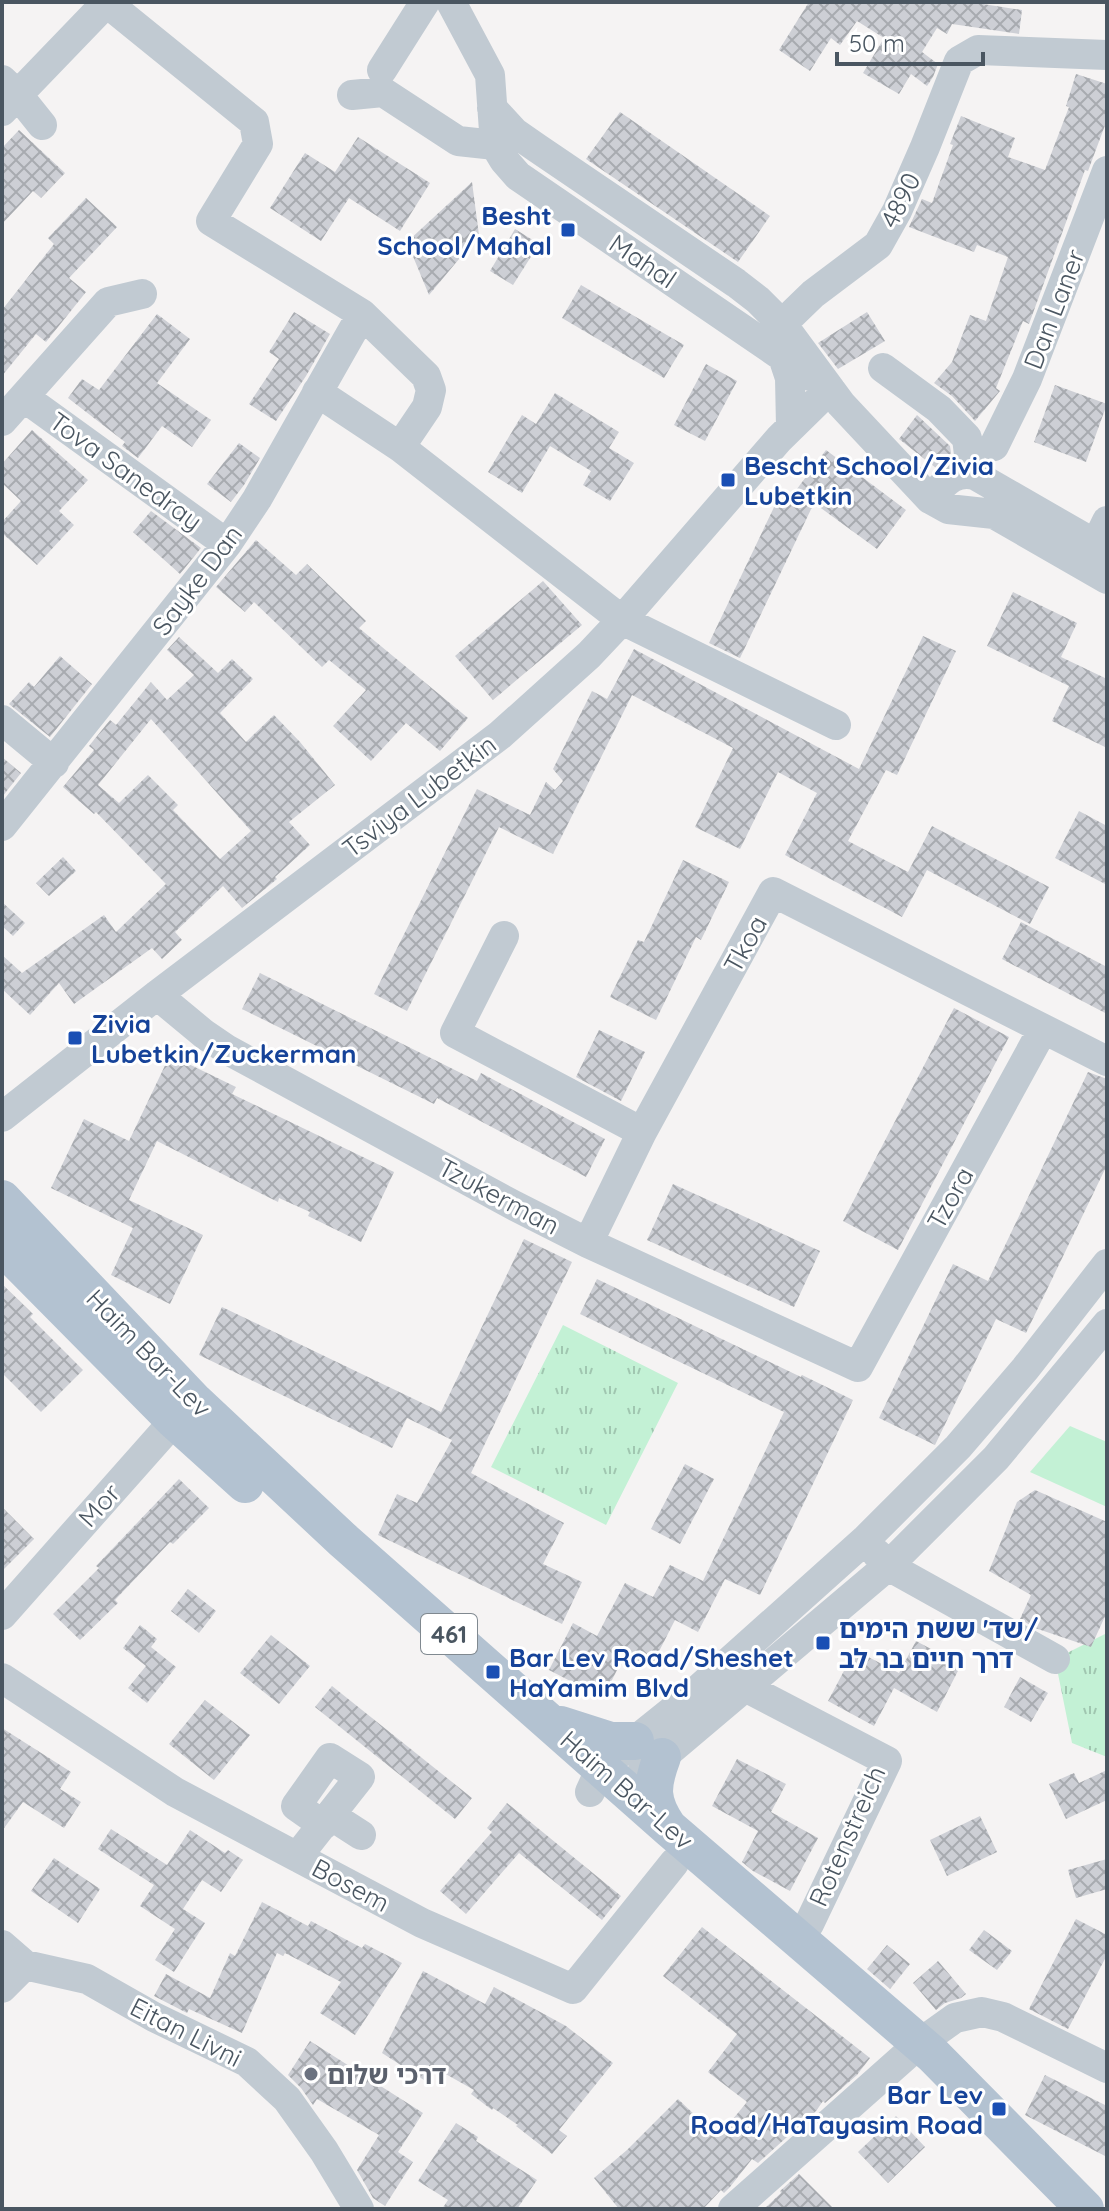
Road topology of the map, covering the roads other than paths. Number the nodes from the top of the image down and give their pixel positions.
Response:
1 (106, 2) edge
2 (425, 2) edge
3 (451, 2) edge
4 (1107, 55) edge
5 (382, 70) dead end
6 (7, 95) edge
7 (352, 95) dead end
8 (492, 108) junction
9 (42, 125) dead end
10 (495, 145) junction
11 (1107, 171) edge
12 (142, 294) dead end
13 (362, 314) junction
14 (782, 324) junction
15 (783, 357) junction
16 (883, 368) dead end
17 (830, 389) junction
18 (317, 392) junction
19 (11, 405) edge
20 (791, 427) junction
21 (994, 446) dead end
22 (400, 447) junction
23 (975, 475) junction
24 (930, 499) junction
25 (227, 544) junction
26 (1100, 553) edge
27 (622, 620) junction
28 (2, 720) edge
29 (836, 725) dead end
30 (54, 763) junction
31 (2, 826) edge
32 (504, 936) dead end
33 (157, 995) junction
34 (1043, 1029) junction
35 (1107, 1061) edge
36 (2, 1117) edge
37 (642, 1132) junction
38 (2, 1199) edge
39 (588, 1243) junction
40 (2, 1246) edge
41 (1107, 1264) edge
42 (1107, 1324) edge
43 (858, 1367) joint
44 (179, 1405) junction
45 (865, 1540) junction
46 (888, 1566) junction
47 (2, 1615) edge
48 (1055, 1659) dead end
49 (2, 1678) edge
50 (745, 1687) junction
51 (546, 1718) junction
52 (648, 1749) junction
53 (603, 1781) junction
54 (361, 1835) dead end
55 (672, 1846) junction
56 (297, 1857) junction
57 (809, 1924) dead end
58 (2, 1945) edge
59 (25, 1965) junction
60 (2, 1988) edge
61 (982, 2012) junction
62 (912, 2050) junction
63 (1107, 2068) edge
64 (955, 2076) junction
65 (359, 2209) edge
66 (733, 2209) edge
67 (1054, 2209) edge
68 (1085, 2209) edge

1 - 6 street
1 - 13 street
2 - 5 street
3 - 8 street
4 - 14 street, 4890
6 - 9 street
7 - 10 street
8 - 10 street
8 - 14 street, Mahal
10 - 15 street, Mahal
11 - 21 street, Dan Laner
12 - 19 street
13 - 18 street, Sayke Dan
13 - 22 street
14 - 17 street, Mahal
15 - 17 street, Mahal
15 - 20 street
16 - 23 street
17 - 20 street, Tsviya Lubetkin
17 - 24 street, Mahal
18 - 22 street
18 - 25 street, Sayke Dan
19 - 25 street, Tova Sanedray
20 - 27 street, Tsviya Lubetkin
22 - 27 street
23 - 24 street
23 - 26 street, Mahal
24 - 26 street, Mahal
25 - 30 street, Sayke Dan
27 - 29 street
27 - 33 street, Tsviya Lubetkin
28 - 30 street
30 - 31 street, Sayke Dan
32 - 37 street
33 - 36 street, Tsviya Lubetkin
33 - 39 street, Tzukerman
34 - 35 street, Tkoa
34 - 37 street, Tkoa
34 - 43 street, Tzora
37 - 39 street, Tkoa
38 - 44 main road, Haim Bar-Lev / 461
39 - 43 street, Tzukerman
40 - 44 main road, Haim Bar-Lev / 461
41 - 45 street
42 - 46 street
44 - 47 street, Mor
44 - 51 main road, Haim Bar-Lev / 461
44 - 53 main road, Haim Bar-Lev / 461
45 - 46 street
45 - 52 street
46 - 48 street
46 - 50 street
49 - 56 street, Bosem
50 - 52 street
50 - 57 street, Rotenstreich
51 - 52 main road
51 - 53 main road, Haim Bar-Lev / 461
52 - 53 street
52 - 55 main road
53 - 55 main road, Haim Bar-Lev / 461
54 - 56 street
55 - 56 street, Bosem
55 - 62 main road, Haim Bar-Lev / 461
58 - 59 street, Eitan Livni
59 - 60 street
59 - 65 street, Eitan Livni
61 - 62 street
61 - 63 street
61 - 64 street
62 - 64 main road, Haim Bar-Lev / 461
62 - 66 street
62 - 67 main road, Haim Bar-Lev / 461
64 - 68 main road, Haim Bar-Lev / 461

